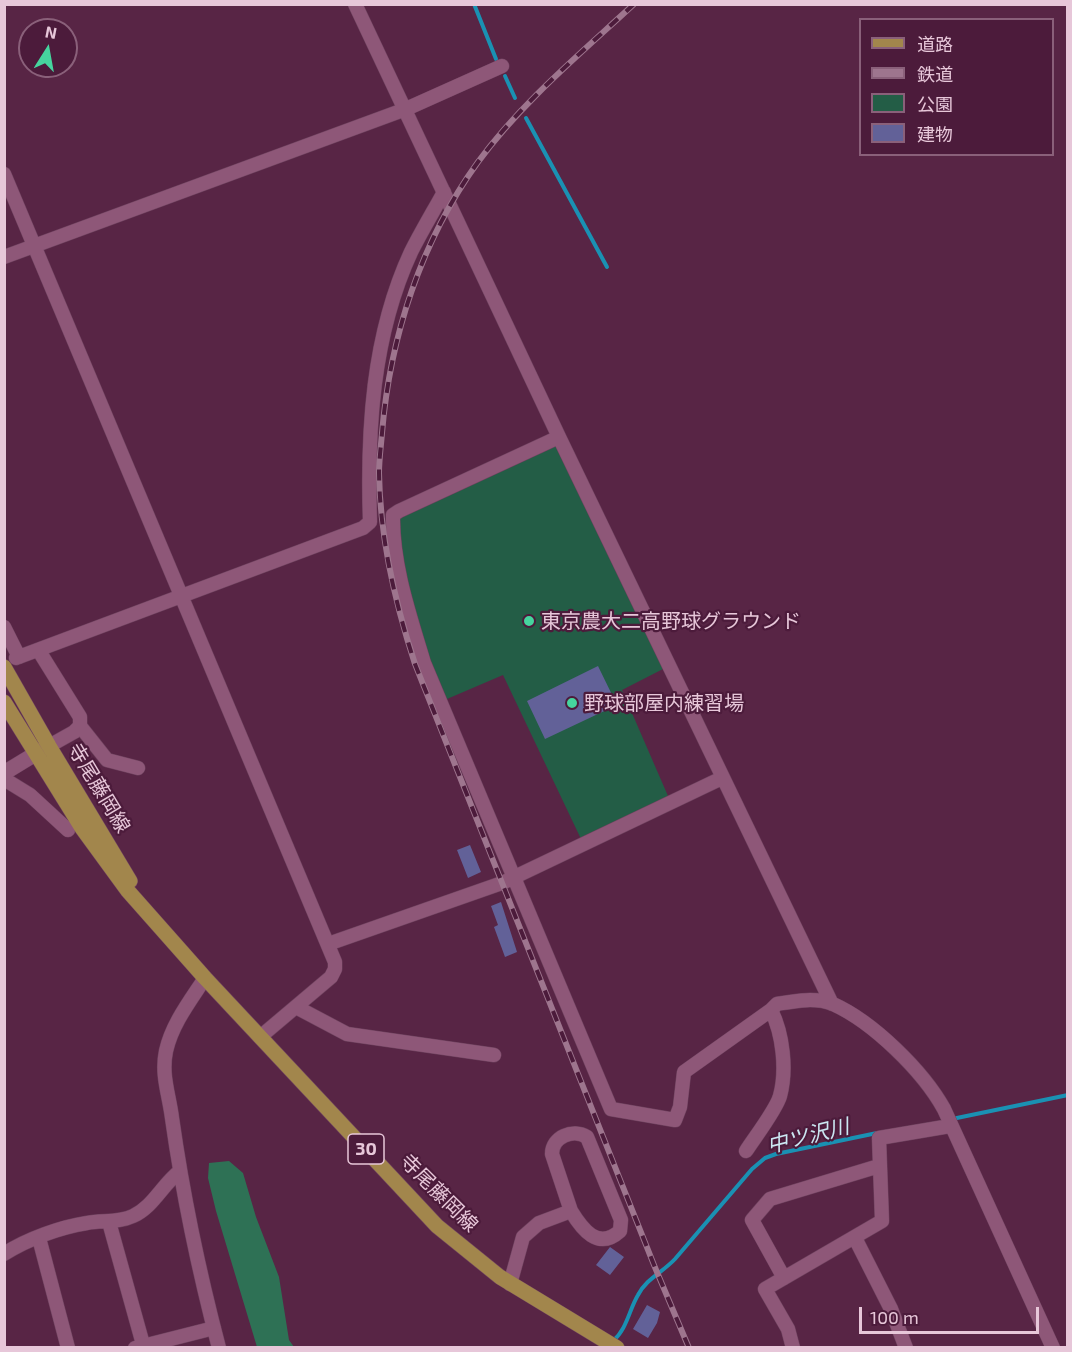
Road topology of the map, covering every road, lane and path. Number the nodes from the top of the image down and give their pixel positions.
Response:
1 (355, 4) edge
2 (502, 66) dead end
3 (406, 108) junction
4 (4, 174) edge
5 (444, 192) junction
6 (34, 247) junction
7 (4, 257) edge
8 (559, 437) junction
9 (183, 596) junction
10 (4, 627) edge
11 (39, 651) junction
12 (13, 661) edge
13 (4, 702) edge
14 (80, 726) junction
15 (49, 746) junction
16 (35, 753) junction
17 (138, 768) dead end
18 (4, 773) edge
19 (722, 778) junction
20 (4, 779) edge
21 (68, 830) dead end
22 (513, 876) junction
23 (160, 930) junction
24 (328, 944) junction
25 (205, 978) junction
26 (832, 1004) junction
27 (296, 1007) junction
28 (771, 1010) junction
29 (260, 1037) junction
30 (494, 1055) dead end
31 (950, 1126) junction
32 (746, 1151) dead end
33 (879, 1166) junction
34 (180, 1171) junction
35 (572, 1210) junction
36 (109, 1222) junction
37 (39, 1238) junction
38 (855, 1238) junction
39 (4, 1254) edge
40 (784, 1278) junction
41 (510, 1284) junction
42 (214, 1328) junction
43 (68, 1347) edge
44 (141, 1347) edge
45 (219, 1347) edge
46 (615, 1347) edge
47 (793, 1347) edge
48 (906, 1347) edge
49 (1053, 1347) edge

1 - 3 street
2 - 3 street
3 - 5 street
3 - 6 street
4 - 6 street
5 - 8 street
5 - 9 street
6 - 7 street
6 - 9 street
8 - 19 street
8 - 22 street
9 - 11 street
9 - 24 street
10 - 12 street
11 - 12 street
11 - 14 street
12 - 15 main road, 寺尾藤岡線 / 30
13 - 16 main road, 寺尾藤岡線 / 30
14 - 15 street
14 - 17 street
15 - 16 street
15 - 23 main road, 寺尾藤岡線 / 30
16 - 18 street
16 - 23 main road, 寺尾藤岡線 / 30
19 - 22 street
19 - 26 street
20 - 21 street
22 - 24 street
22 - 28 street
23 - 25 main road, 寺尾藤岡線 / 30
24 - 27 street
25 - 29 main road, 寺尾藤岡線 / 30
25 - 34 street
26 - 28 street
26 - 31 street
27 - 29 street
27 - 30 street
28 - 32 street
29 - 41 main road, 寺尾藤岡線 / 30
31 - 33 street
31 - 49 street
33 - 38 street
33 - 40 street
34 - 36 street
34 - 42 street
35 - 35 street
35 - 41 street
36 - 37 street
36 - 44 street
37 - 39 street
37 - 43 street
38 - 40 street
38 - 48 street
40 - 47 street
41 - 46 main road, 寺尾藤岡線 / 30
42 - 44 street
42 - 45 street

